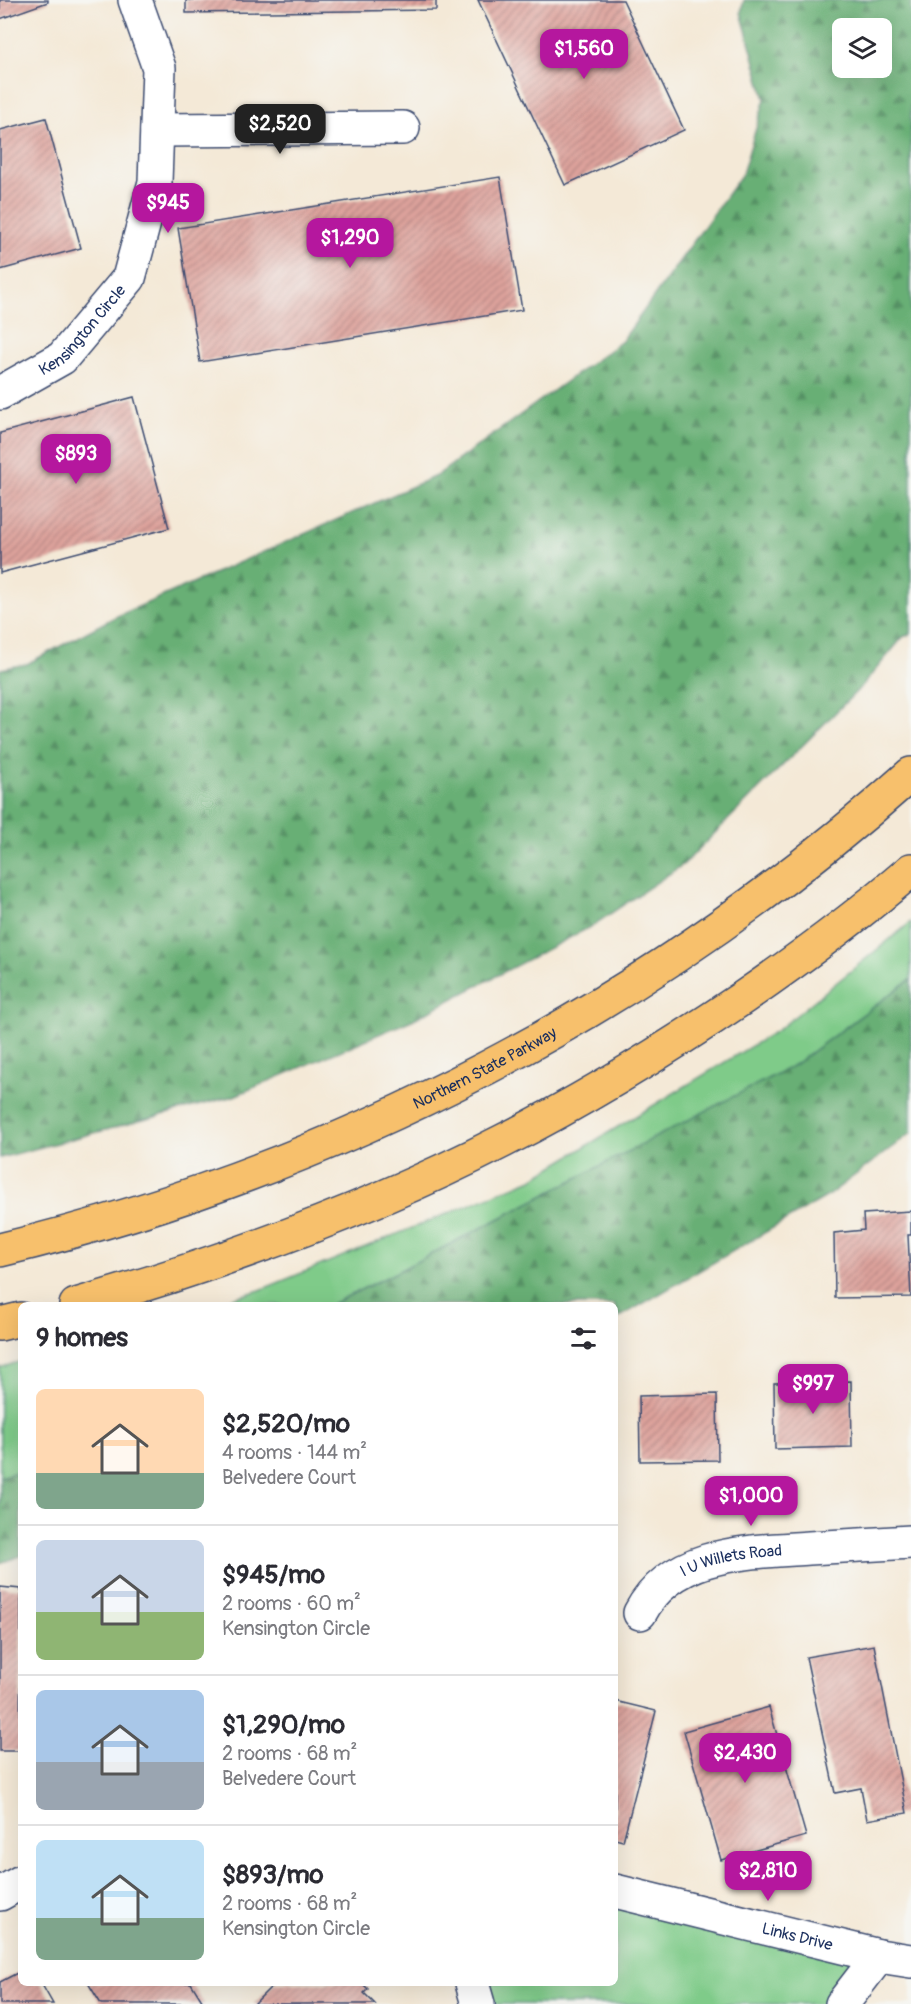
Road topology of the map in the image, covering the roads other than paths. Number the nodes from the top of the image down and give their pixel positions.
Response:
1 (135, 0) edge
2 (403, 128) dead end
3 (156, 130) junction
4 (0, 393) edge
5 (911, 774) edge
6 (911, 870) edge
7 (0, 1250) edge
8 (86, 1302) edge
9 (18, 1320) edge
10 (0, 1324) edge
11 (911, 1542) edge
12 (640, 1613) dead end
13 (18, 1883) edge
14 (618, 1892) edge
15 (0, 1894) edge
16 (879, 1956) junction
17 (911, 1961) edge
18 (473, 1986) edge
19 (478, 2004) edge
20 (842, 2004) edge

1 - 3 street, Kensington Circle
2 - 3 street
3 - 4 street, Kensington Circle
5 - 7 highway, Northern State Parkway
6 - 8 highway
9 - 10 highway
11 - 12 street, I U Willets Road
13 - 15 street
14 - 16 street, Links Drive
16 - 17 street, Links Drive
16 - 20 street
18 - 19 street

